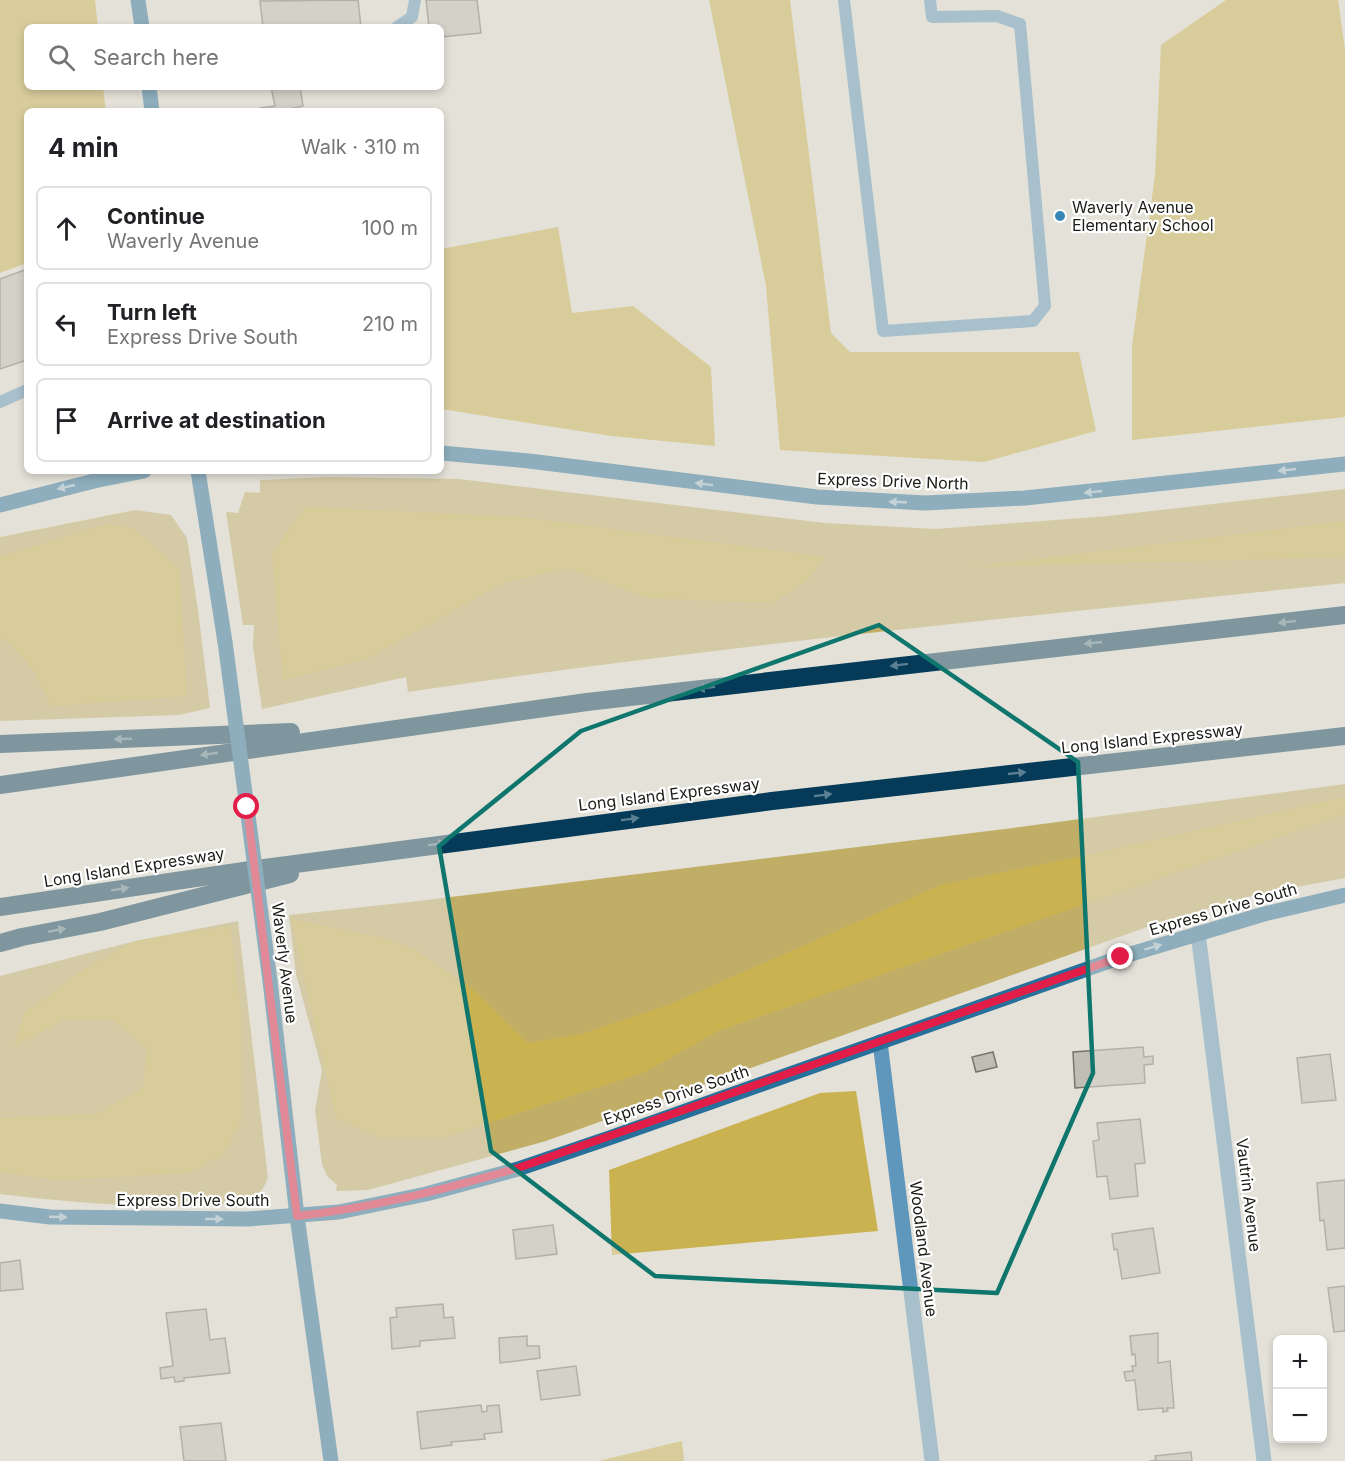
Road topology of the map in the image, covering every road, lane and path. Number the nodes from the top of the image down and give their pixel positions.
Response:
1 (138, 0) edge
2 (415, 0) edge
3 (930, 0) edge
4 (845, 4) edge
5 (142, 24) edge
6 (402, 24) edge
7 (149, 90) edge
8 (152, 108) edge
9 (24, 391) edge
10 (0, 402) edge
11 (444, 453) edge
12 (1345, 464) edge
13 (129, 474) edge
14 (198, 474) edge
15 (0, 504) edge
16 (1345, 615) edge
17 (391, 729) junction
18 (1345, 736) edge
19 (0, 744) edge
20 (0, 785) edge
21 (379, 852) junction
22 (1345, 896) edge
23 (0, 907) edge
24 (1198, 933) junction
25 (0, 943) edge
26 (880, 1042) junction
27 (0, 1211) edge
28 (297, 1216) junction
29 (331, 1461) edge
30 (932, 1461) edge
31 (1264, 1461) edge

1 - 5 main road
2 - 6 lane
3 - 4 lane
7 - 8 main road
9 - 10 lane
12 -> 11 main road, Express Drive North
13 -> 15 main road
14 - 28 main road, Waverly Avenue, bridge
16 -> 17 highway
17 -> 19 highway
17 -> 20 highway
21 -> 18 highway, Long Island Expressway
23 -> 21 highway, Long Island Expressway
25 -> 21 highway
22 - 24 main road, Express Drive South
26 -> 24 main road, Express Drive South
24 - 31 street, Vautrin Avenue
26 - 28 main road, Express Drive South
26 - 30 street, Woodland Avenue
27 -> 28 main road, Express Drive South
28 - 29 main road, Waverly Avenue

